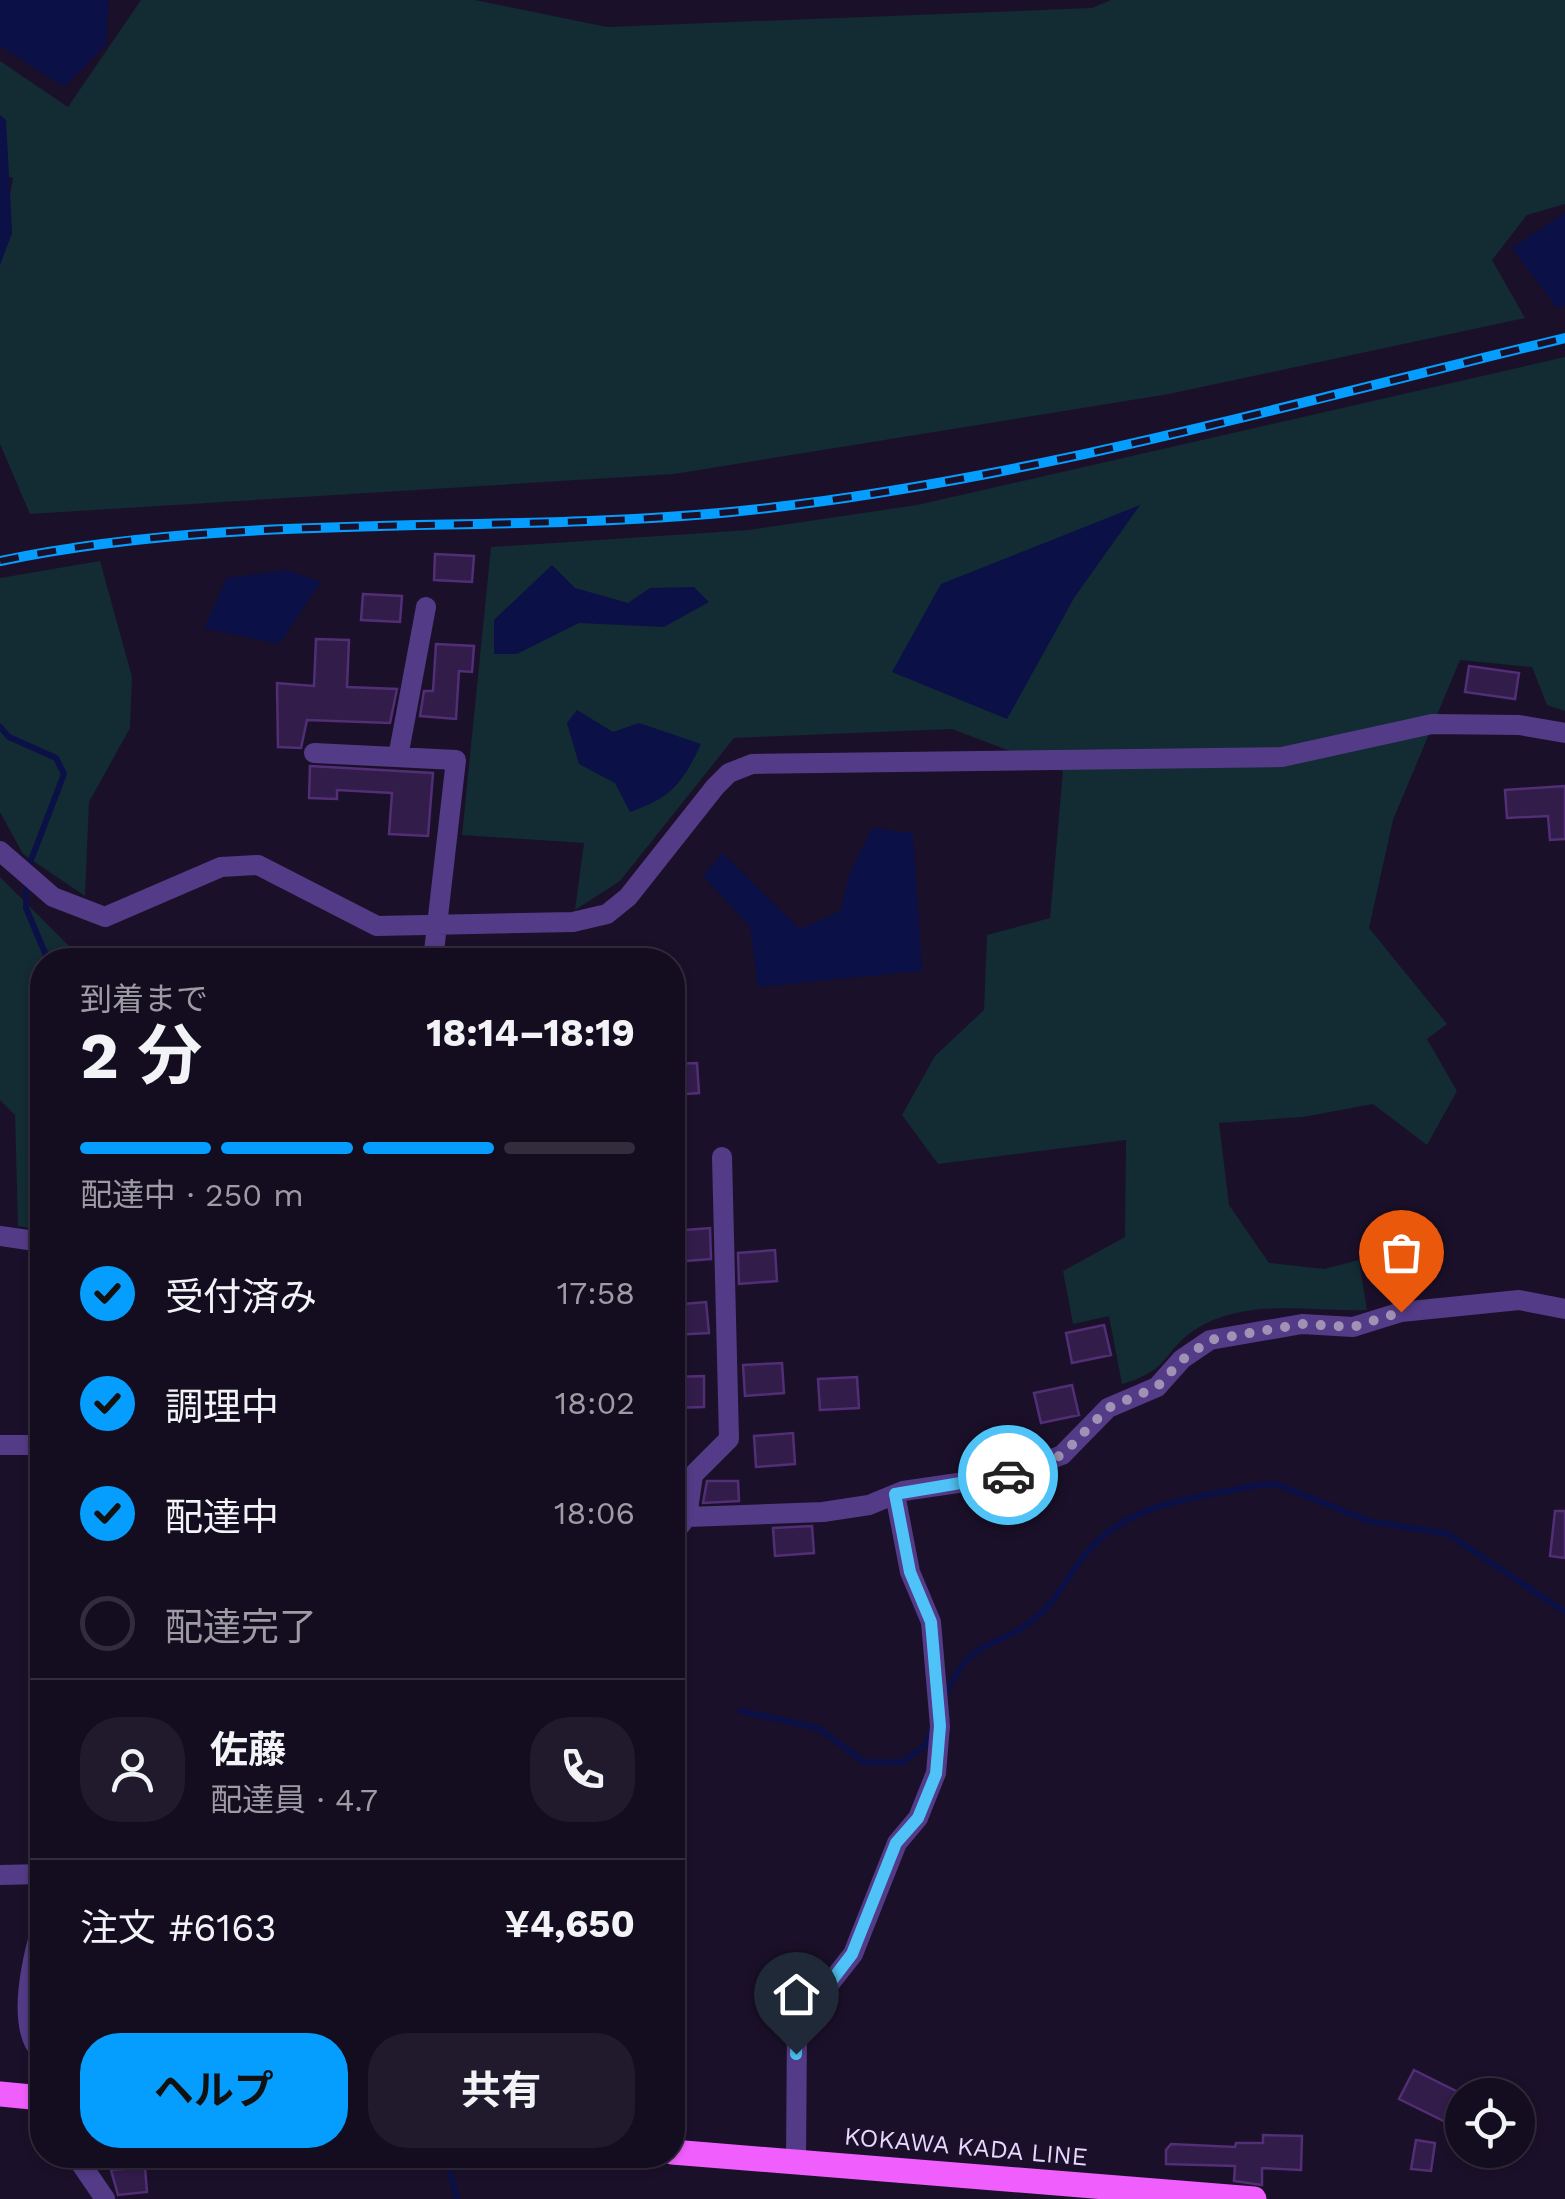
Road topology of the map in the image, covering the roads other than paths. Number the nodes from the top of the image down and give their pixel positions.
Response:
1 (426, 607) dead end
2 (1565, 733) edge
3 (314, 753) dead end
4 (398, 757) junction
5 (0, 851) edge
6 (436, 927) junction
7 (434, 948) edge
8 (722, 1157) dead end
9 (0, 1236) edge
10 (30, 1240) edge
11 (1565, 1309) edge
12 (0, 1445) edge
13 (30, 1445) edge
14 (895, 1494) junction
15 (685, 1499) edge
16 (685, 1526) edge
17 (30, 1874) edge
18 (0, 1875) edge
19 (30, 1968) edge
20 (30, 2016) edge
21 (0, 2094) edge
22 (30, 2097) edge
23 (685, 2153) edge
24 (796, 2162) junction
25 (84, 2168) edge
26 (1041, 2191) edge
27 (104, 2199) edge
28 (1254, 2199) edge

1 - 4 street
2 - 6 street
3 - 4 street
4 - 6 street
5 - 6 street
6 - 7 street
8 - 15 street
9 - 10 street
11 - 14 street
12 - 13 street
14 - 16 street
14 - 24 street
17 - 18 street
19 - 20 street
21 - 22 main road
23 - 24 main road, KOKAWA KADA LINE
24 - 26 main road, KOKAWA KADA LINE
25 - 27 street
26 - 28 main road, KOKAWA KADA LINE

